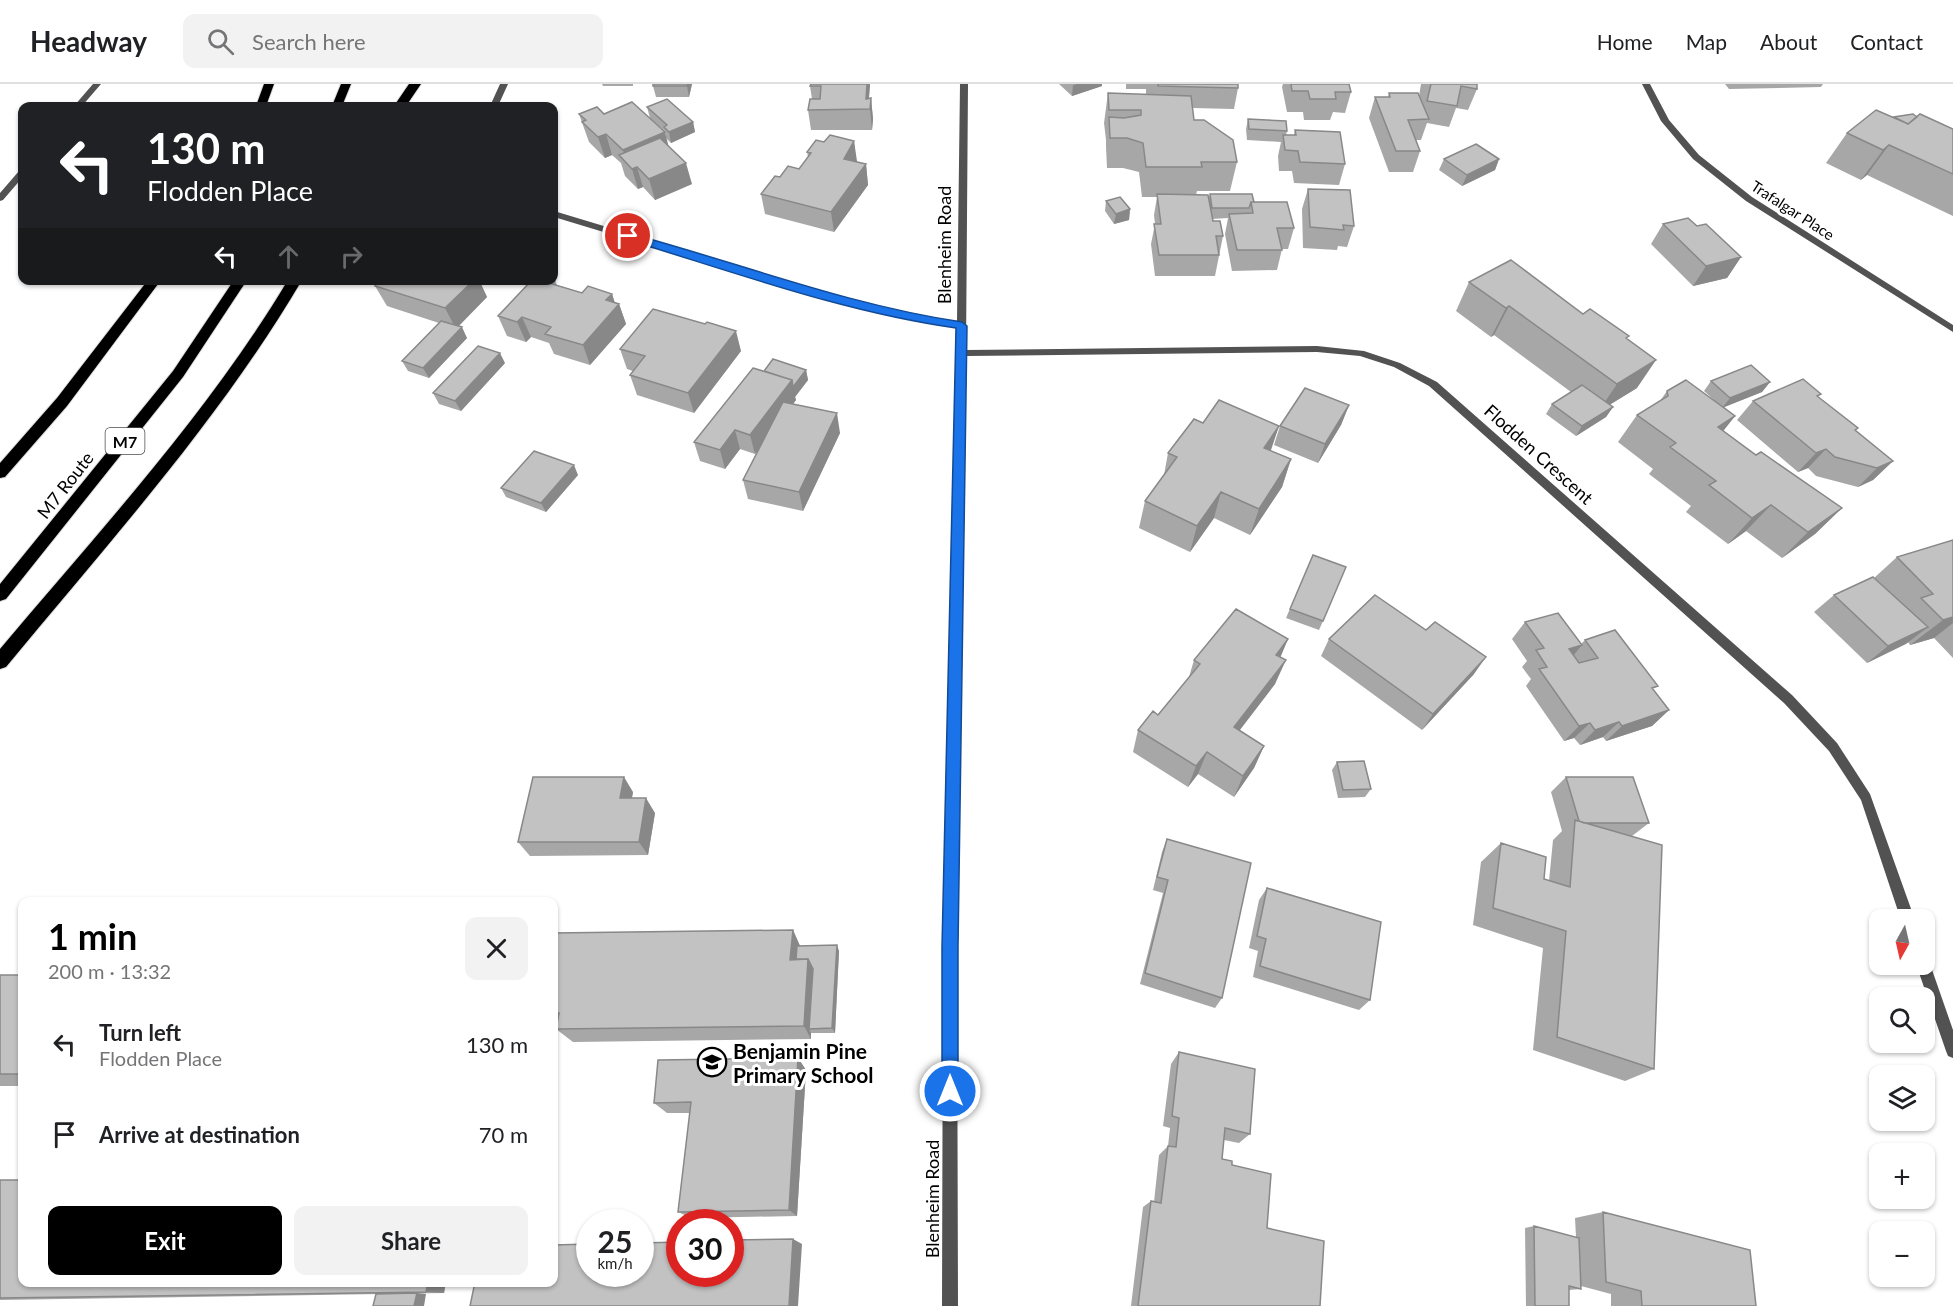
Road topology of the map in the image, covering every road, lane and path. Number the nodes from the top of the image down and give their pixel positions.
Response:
1 (97, 84) edge
2 (270, 84) edge
3 (346, 84) edge
4 (416, 84) edge
5 (504, 84) edge
6 (964, 84) edge
7 (1646, 84) edge
8 (81, 102) edge
9 (263, 102) edge
10 (339, 102) edge
11 (403, 102) edge
12 (496, 102) edge
13 (18, 177) edge
14 (0, 198) edge
15 (558, 215) edge
16 (152, 285) edge
17 (238, 285) edge
18 (292, 285) edge
19 (962, 326) junction
20 (1953, 329) edge
21 (961, 353) junction
22 (0, 473) edge
23 (0, 595) edge
24 (0, 662) edge
25 (1904, 909) edge
26 (1927, 975) edge
27 (1953, 1051) edge
28 (950, 1306) edge

1 - 8 street
2 - 9 highway
3 - 10 highway
4 - 11 highway
5 - 12 street
6 - 19 street, Blenheim Road
7 - 20 street, Trafalgar Place
13 - 14 street
15 - 19 street
16 - 22 highway
17 - 23 highway, M7 Route / M7
18 - 24 highway
19 - 21 street, Blenheim Road
21 - 25 street, Flodden Crescent
21 - 28 street, Blenheim Road
26 - 27 street

